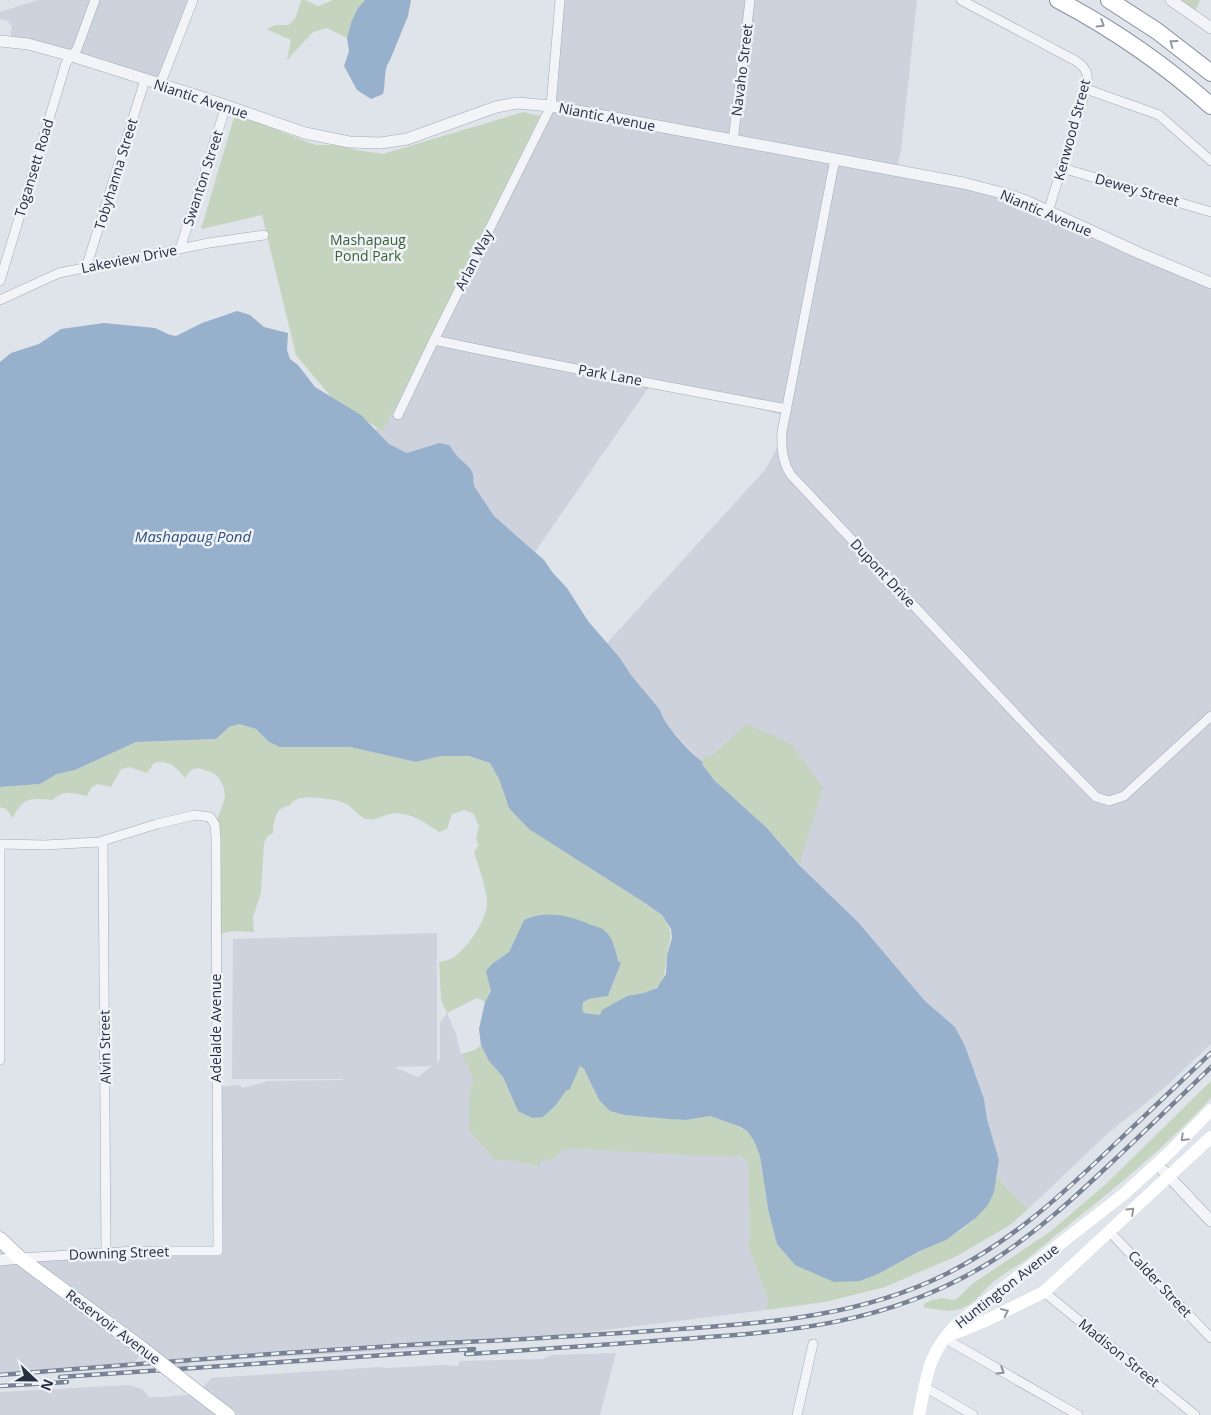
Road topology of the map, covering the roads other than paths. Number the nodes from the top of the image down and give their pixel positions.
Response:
1 (95, 0) edge
2 (193, 0) edge
3 (560, 0) edge
4 (750, 0) edge
5 (961, 0) edge
6 (1058, 0) edge
7 (1109, 0) edge
8 (1171, 0) edge
9 (1211, 28) edge
10 (0, 40) edge
11 (72, 56) junction
12 (1211, 73) edge
13 (1179, 79) junction
14 (145, 80) junction
15 (160, 85) junction
16 (1086, 89) junction
17 (226, 106) junction
18 (551, 106) junction
19 (1211, 106) edge
20 (1211, 114) edge
21 (733, 141) junction
22 (835, 159) junction
23 (1211, 161) edge
24 (1062, 168) junction
25 (1048, 212) junction
26 (1211, 212) edge
27 (264, 235) dead end
28 (180, 249) junction
29 (86, 268) junction
30 (0, 281) edge
31 (1211, 283) edge
32 (0, 300) edge
33 (434, 340) junction
34 (787, 409) junction
35 (398, 415) dead end
36 (1211, 716) edge
37 (103, 841) junction
38 (0, 844) edge
39 (0, 998) edge
40 (0, 1060) edge
41 (1211, 1110) edge
42 (1211, 1137) edge
43 (1157, 1164) junction
44 (1168, 1176) junction
45 (1211, 1221) edge
46 (1110, 1231) junction
47 (0, 1238) edge
48 (218, 1251) joint
49 (106, 1252) junction
50 (20, 1258) junction
51 (0, 1260) edge
52 (1044, 1292) junction
53 (944, 1338) junction
54 (1211, 1338) edge
55 (813, 1344) dead end
56 (925, 1387) junction
57 (225, 1414) edge
58 (798, 1415) edge
59 (919, 1415) edge
60 (973, 1415) edge
61 (1078, 1415) edge
62 (1195, 1415) edge

1 - 11 street, Togansett Road
2 - 15 street
3 - 18 street
4 - 21 street, Navaho Street
5 - 16 street, Kenwood Street
6 -> 13 highway
12 -> 7 highway
8 - 9 street
10 - 11 street, Niantic Avenue
11 - 14 street, Niantic Avenue
11 - 30 street, Togansett Road
13 - 19 highway
13 - 20 highway
14 - 15 street, Niantic Avenue
14 - 29 street, Tobyhanna Street
15 - 17 street, Niantic Avenue
16 - 23 street
16 - 24 street, Kenwood Street
17 - 18 street, Niantic Avenue
17 - 28 street, Swanton Street
18 - 21 street, Niantic Avenue
18 - 33 street, Arlan Way
21 - 22 street, Niantic Avenue
22 - 25 street, Niantic Avenue
22 - 34 street, Dupont Drive
24 - 25 street, Kenwood Street
24 - 26 street, Dewey Street
25 - 31 street, Niantic Avenue
27 - 28 street, Lakeview Drive
28 - 29 street, Lakeview Drive
29 - 32 street, Lakeview Drive
33 - 34 street, Park Lane
33 - 35 street, Arlan Way
34 - 36 street, Dupont Drive
37 - 38 street
37 - 48 street, Adelaide Avenue
37 - 49 street, Alvin Street
38 - 39 street
39 - 40 street
41 -> 43 main road, Huntington Avenue
42 - 44 main road, Huntington Avenue
43 - 44 street
43 - 53 main road, Huntington Avenue
44 - 45 street
46 -> 44 main road, Huntington Avenue
46 - 52 main road, Huntington Avenue
46 - 54 street, Calder Street
47 - 50 main road, Reservoir Avenue
48 - 49 street, Downing Street
49 - 50 street, Downing Street
50 - 51 street
50 - 57 main road, Reservoir Avenue, bridge
53 -> 52 main road, Huntington Avenue
52 - 62 street, Madison Street
53 - 56 main road
53 -> 61 street
55 - 58 street
56 - 59 main road
56 - 60 street

